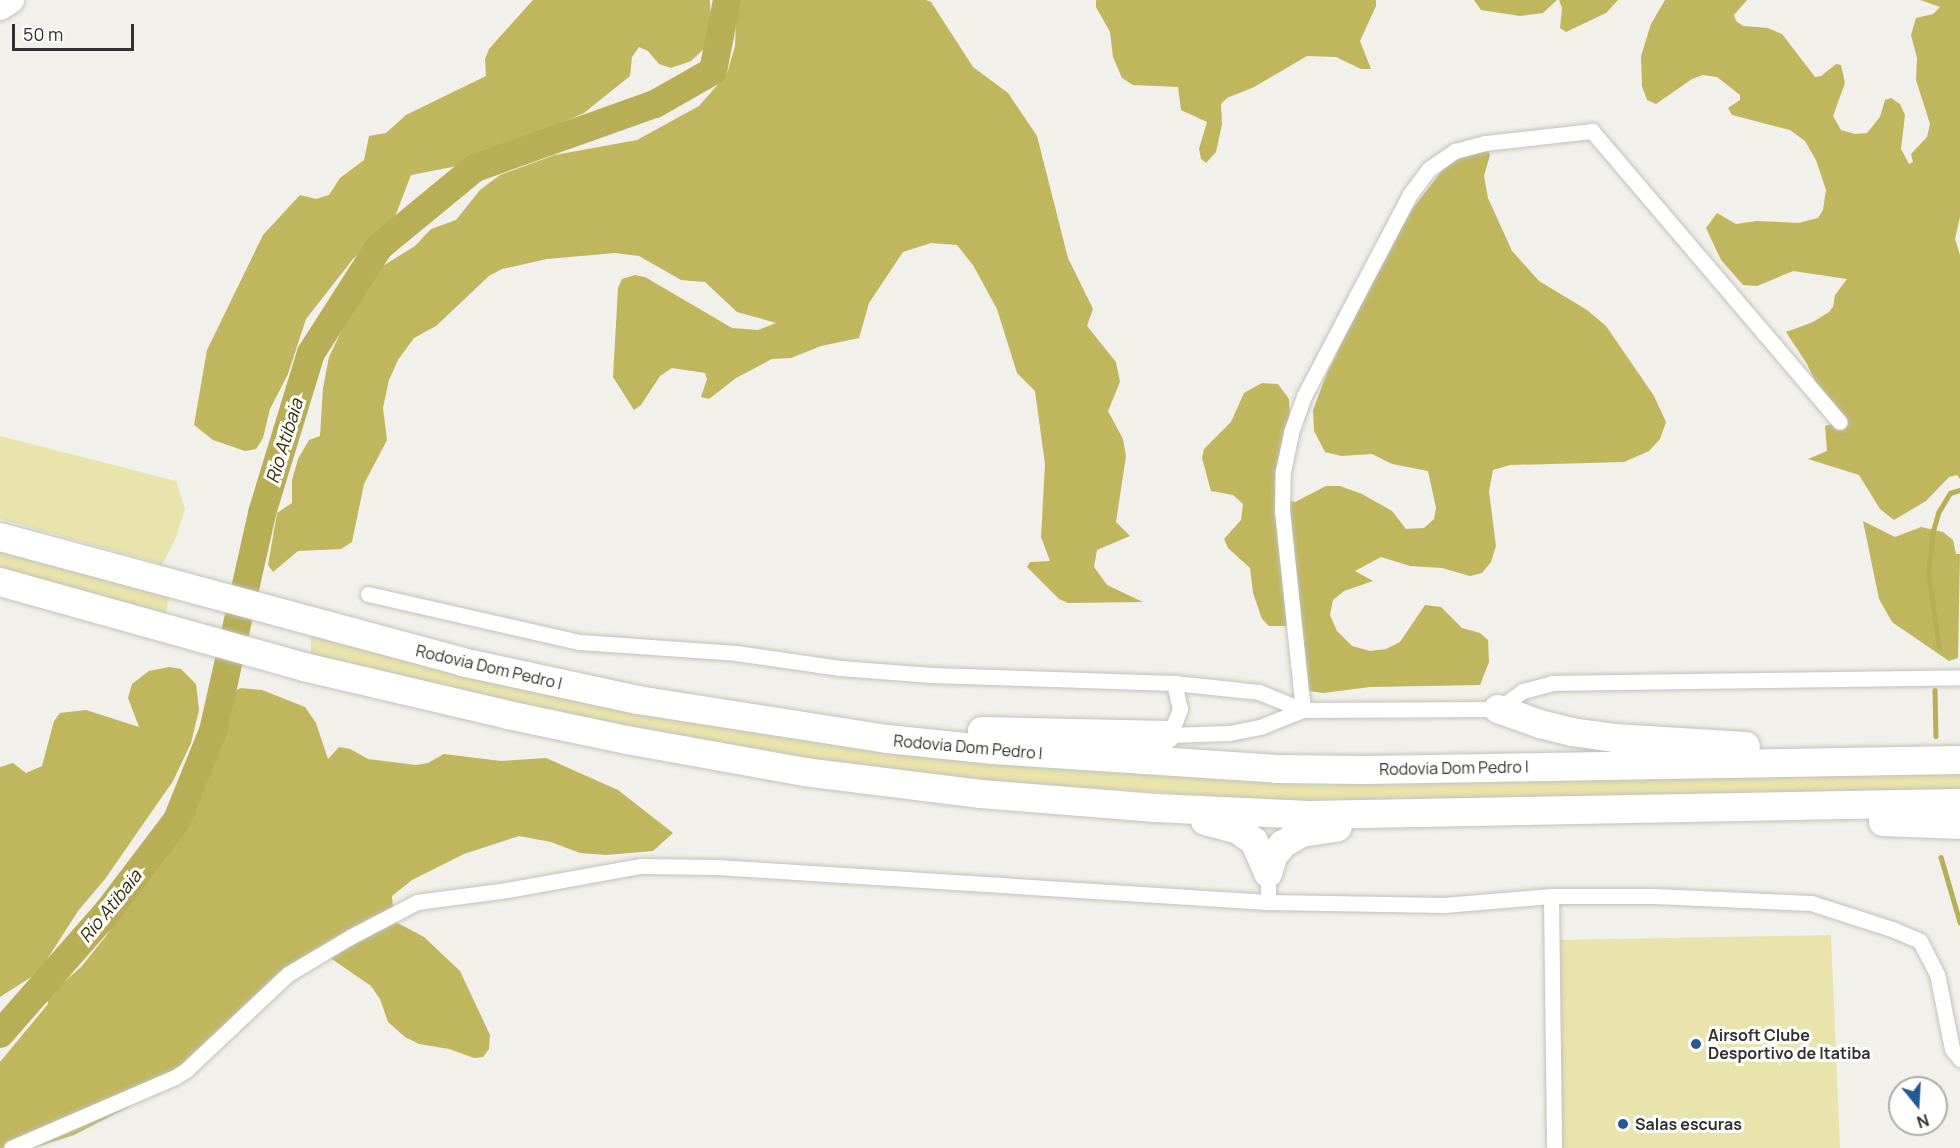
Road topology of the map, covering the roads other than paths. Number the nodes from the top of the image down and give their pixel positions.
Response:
1 (6, 0) edge
2 (11, 0) edge
3 (0, 6) edge
4 (1840, 422) dead end
5 (0, 537) edge
6 (4, 585) edge
7 (368, 594) dead end
8 (1960, 677) edge
9 (1174, 683) junction
10 (1498, 709) junction
11 (1303, 710) junction
12 (744, 718) junction
13 (1166, 735) junction
14 (1958, 760) edge
15 (1960, 803) edge
16 (1155, 808) junction
17 (1650, 810) junction
18 (1430, 812) junction
19 (1960, 825) edge
20 (1268, 873) junction
21 (1551, 896) junction
22 (1268, 902) junction
23 (1960, 1059) edge
24 (11, 1148) edge
25 (1554, 1148) edge

1 - 3 highway
2 - 3 highway
4 - 11 street
5 - 12 highway, Rodovia Dom Pedro I
6 - 16 highway
7 - 9 street
8 - 10 street
9 - 11 street
9 - 13 street
10 - 11 street
10 - 14 highway
11 - 13 street
12 - 13 highway
12 - 14 highway, Rodovia Dom Pedro I
15 - 17 highway
16 - 18 highway
16 - 20 highway
17 - 18 highway
17 - 19 highway
18 - 20 highway
20 - 22 street
21 - 22 street
21 - 23 street
21 - 25 street
22 - 24 street

